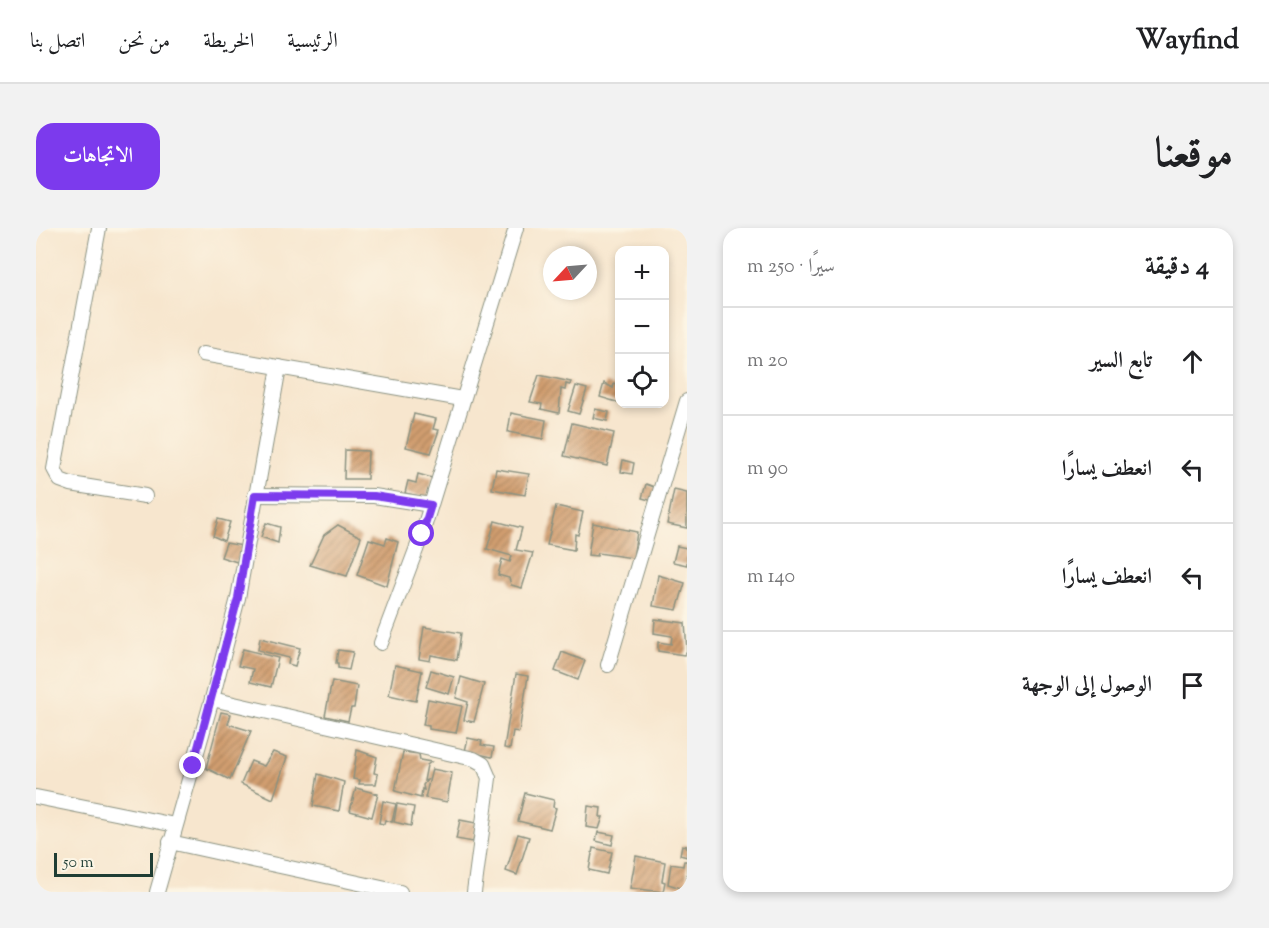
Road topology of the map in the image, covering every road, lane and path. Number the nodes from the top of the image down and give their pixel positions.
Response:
1 (99, 228) edge
2 (516, 228) edge
3 (203, 354) dead end
4 (279, 367) junction
5 (462, 399) junction
6 (687, 401) edge
7 (255, 495) junction
8 (145, 496) dead end
9 (431, 505) junction
10 (381, 643) dead end
11 (608, 665) dead end
12 (212, 699) junction
13 (36, 797) edge
14 (175, 825) junction
15 (170, 842) junction
16 (157, 892) edge
17 (400, 892) edge
18 (474, 892) edge

1 - 8 street
2 - 5 street
3 - 4 street
4 - 5 street
4 - 7 street
5 - 9 street
6 - 11 street
7 - 9 street
7 - 12 street
9 - 10 street
12 - 14 street
12 - 18 street
13 - 14 street
14 - 15 street
15 - 16 street
15 - 17 street

